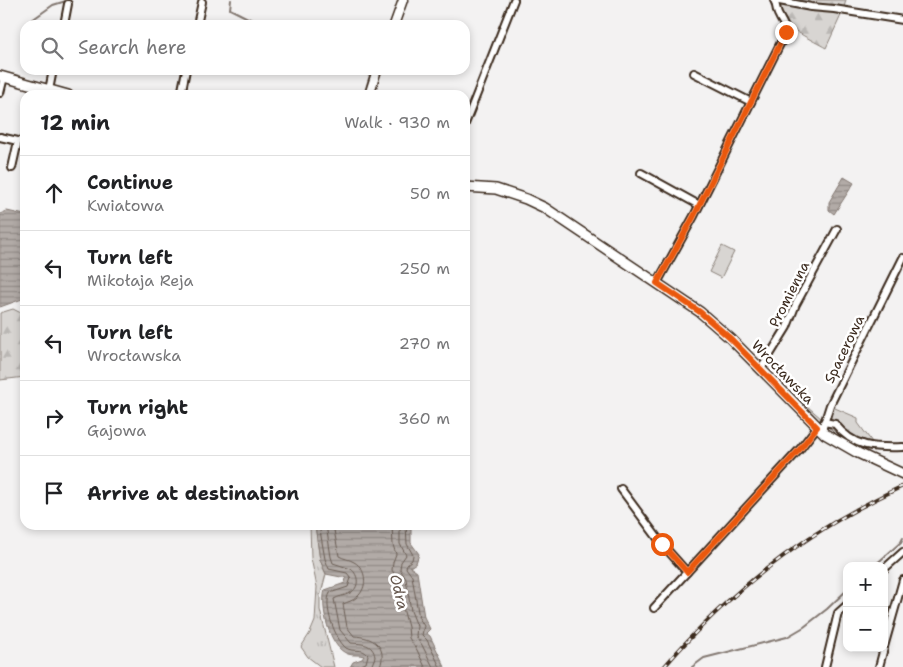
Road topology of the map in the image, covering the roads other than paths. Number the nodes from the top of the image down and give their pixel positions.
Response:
1 (403, 0) edge
2 (514, 0) edge
3 (774, 0) edge
4 (202, 2) dead end
5 (68, 4) dead end
6 (65, 20) edge
7 (198, 20) edge
8 (396, 20) edge
9 (903, 20) edge
10 (694, 73) dead end
11 (52, 75) edge
12 (185, 75) edge
13 (375, 75) edge
14 (2, 77) edge
15 (49, 90) joint
16 (182, 90) edge
17 (371, 90) edge
18 (0, 93) edge
19 (751, 102) junction
20 (470, 111) edge
21 (0, 137) edge
22 (12, 168) dead end
23 (641, 174) dead end
24 (470, 187) edge
25 (699, 205) junction
26 (837, 229) dead end
27 (903, 258) edge
28 (657, 283) junction
29 (761, 370) junction
30 (821, 426) junction
31 (903, 447) edge
32 (903, 474) edge
33 (621, 489) dead end
34 (903, 552) edge
35 (888, 565) edge
36 (687, 572) junction
37 (903, 580) edge
38 (845, 607) edge
39 (654, 608) dead end
40 (888, 634) edge
41 (883, 652) edge
42 (825, 667) edge
43 (878, 667) edge

1 - 8 street
2 - 20 street
3 - 9 street
3 - 19 street
4 - 7 street
5 - 6 street
10 - 19 street
11 - 15 street
12 - 16 street
13 - 17 street
14 - 15 main road
14 - 18 street
19 - 25 street
21 - 22 street
23 - 25 street
24 - 28 main road, Wrocławska
25 - 28 street
26 - 29 street, Promienna
27 - 30 street, Spacerowa
28 - 29 main road, Wrocławska
29 - 30 main road, Wrocławska
30 - 31 street
30 - 32 main road, Wrocławska
30 - 36 street, Spacerowa
33 - 36 street
34 - 35 street
36 - 39 street, Spacerowa
37 - 40 street
38 - 42 street
41 - 43 street

